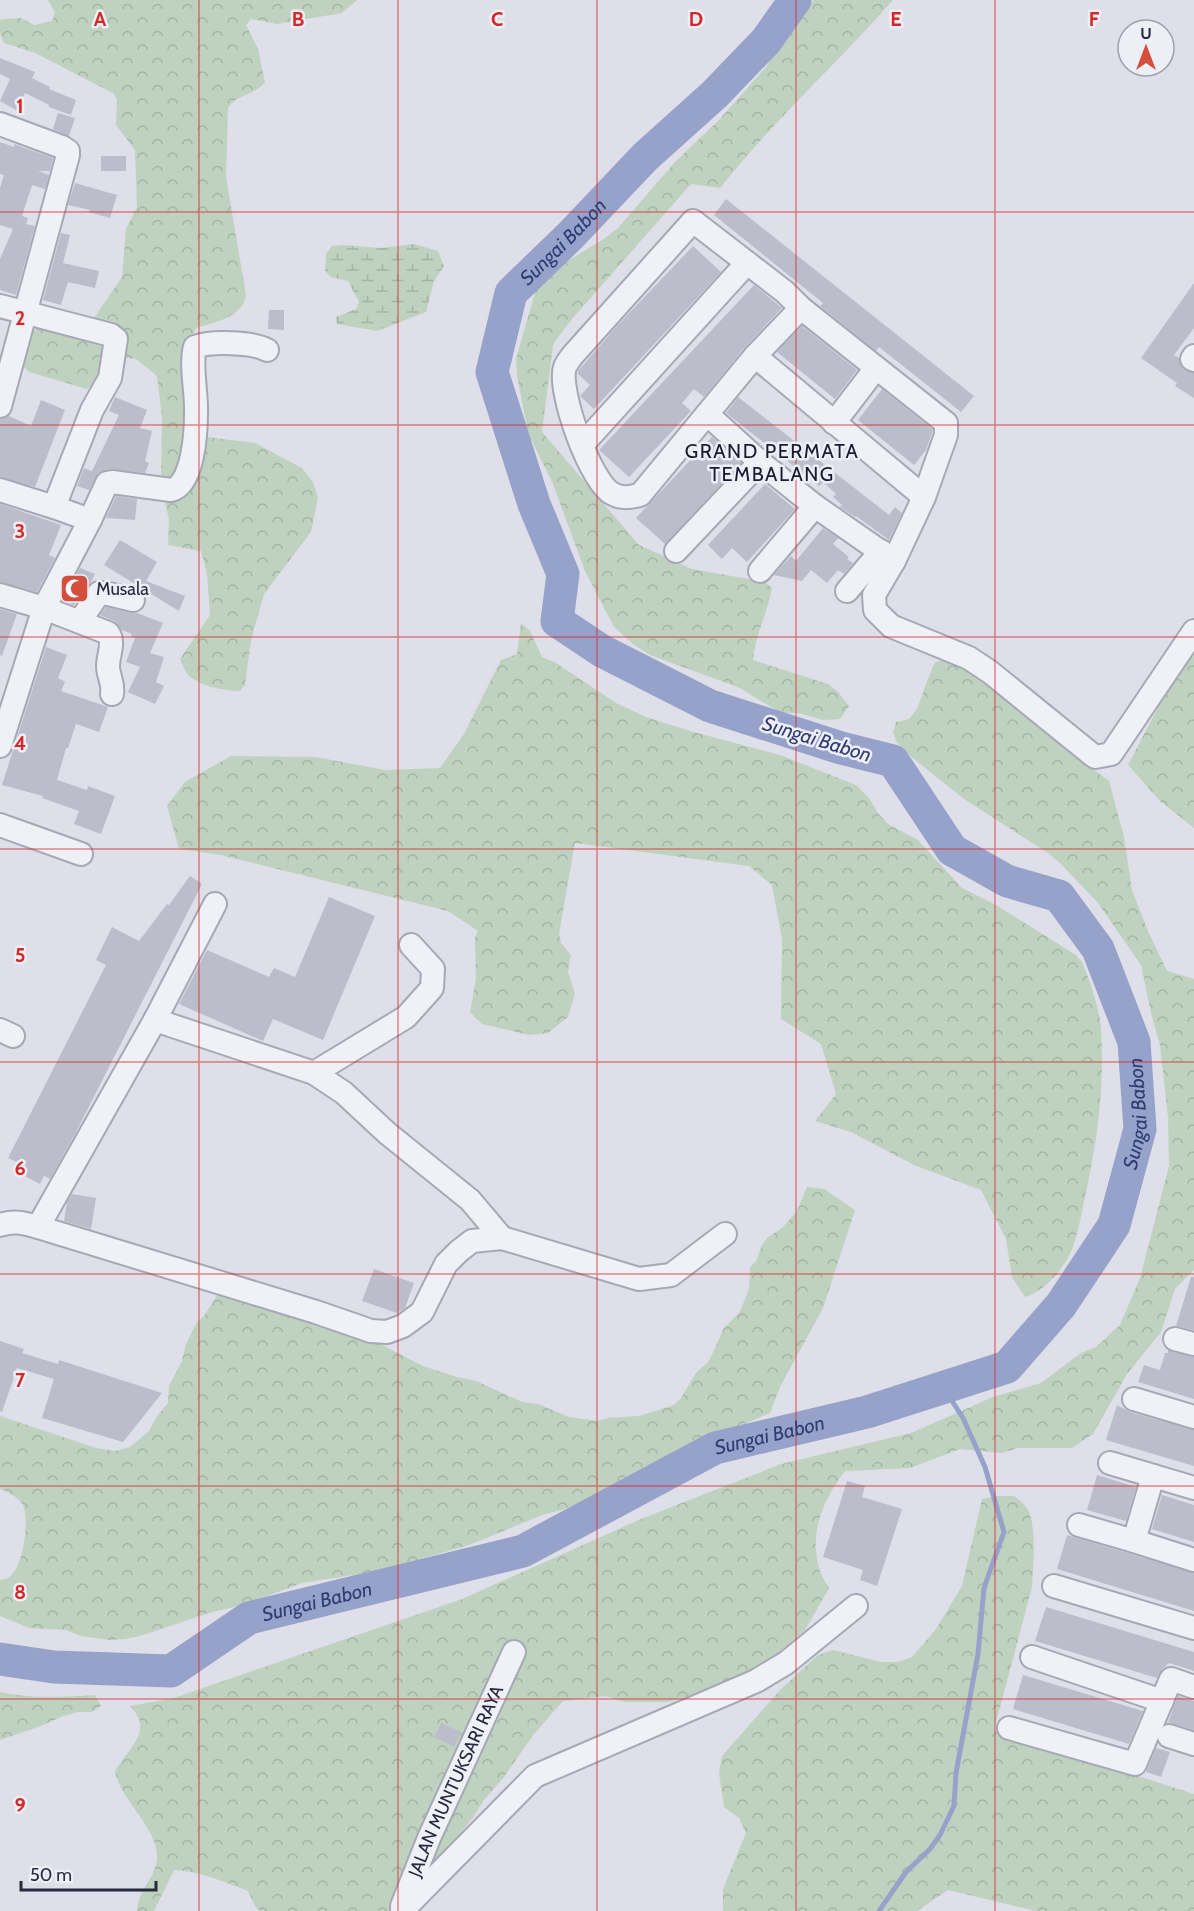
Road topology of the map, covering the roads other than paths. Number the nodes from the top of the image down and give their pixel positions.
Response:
1 (0, 124) edge
2 (747, 263) junction
3 (0, 306) edge
4 (801, 308) junction
5 (25, 314) junction
6 (267, 350) dead end
7 (755, 356) junction
8 (876, 368) junction
9 (0, 406) edge
10 (707, 414) junction
11 (834, 423) junction
12 (582, 444) junction
13 (760, 462) junction
14 (0, 490) edge
15 (924, 497) junction
16 (815, 506) junction
17 (54, 507) junction
18 (90, 520) junction
19 (676, 551) dead end
20 (888, 556) junction
21 (760, 571) dead end
22 (847, 591) dead end
23 (0, 595) edge
24 (133, 600) dead end
25 (44, 608) junction
26 (80, 621) junction
27 (1194, 631) edge
28 (112, 694) dead end
29 (0, 746) edge
30 (0, 825) edge
31 (81, 854) dead end
32 (215, 904) dead end
33 (411, 945) dead end
34 (155, 1020) junction
35 (314, 1073) junction
36 (0, 1225) edge
37 (38, 1227) junction
38 (725, 1234) dead end
39 (502, 1238) junction
40 (1134, 1399) dead end
41 (1194, 1417) edge
42 (1110, 1463) dead end
43 (1153, 1476) junction
44 (1194, 1488) edge
45 (1079, 1525) dead end
46 (1134, 1541) junction
47 (1194, 1560) edge
48 (1054, 1586) dead end
49 (856, 1606) dead end
50 (1194, 1628) edge
51 (514, 1652) dead end
52 (1032, 1657) dead end
53 (1194, 1687) edge
54 (1162, 1701) junction
55 (1009, 1728) dead end
56 (1169, 1736) dead end
57 (1194, 1744) edge
58 (401, 1911) edge

1 - 5 street
2 - 4 street
2 - 12 street
2 - 12 street
3 - 5 street
4 - 7 street
4 - 8 street
5 - 9 street
5 - 17 street
6 - 18 street
7 - 10 street
7 - 11 street
8 - 11 street
8 - 15 street
10 - 12 street
10 - 13 street
11 - 15 street
13 - 16 street
13 - 19 street
14 - 17 street
15 - 20 street
16 - 20 street
16 - 21 street
17 - 18 street
18 - 25 street
20 - 22 street
20 - 27 street
23 - 25 street
24 - 26 street
25 - 26 street
25 - 29 street
26 - 28 street
30 - 31 street
32 - 34 street
33 - 35 street
34 - 35 street
34 - 37 street
35 - 39 street
36 - 37 street
37 - 39 street
38 - 39 street
40 - 41 street
42 - 43 street
43 - 44 street
43 - 46 street
45 - 46 street
46 - 47 street
48 - 50 street
49 - 58 street
51 - 58 street, JALAN MUNTUKSARI RAYA
52 - 54 street
53 - 54 street
54 - 55 street
56 - 57 street

